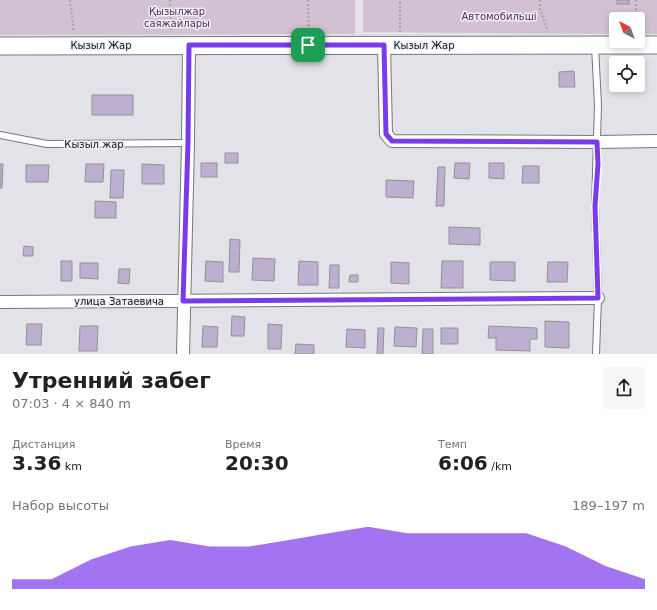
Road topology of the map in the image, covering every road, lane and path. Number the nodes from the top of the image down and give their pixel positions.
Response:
1 (70, 0) edge
2 (170, 0) edge
3 (308, 0) edge
4 (400, 0) edge
5 (540, 0) edge
6 (636, 0) edge
7 (172, 45) junction
8 (189, 45) junction
9 (308, 45) junction
10 (392, 45) junction
11 (555, 45) junction
12 (595, 45) junction
13 (652, 45) edge
14 (0, 46) edge
15 (76, 46) junction
16 (0, 135) edge
17 (657, 141) edge
18 (597, 142) junction
19 (188, 143) junction
20 (598, 298) junction
21 (183, 301) junction
22 (0, 302) edge
23 (183, 354) edge
24 (596, 354) edge

1 - 15 path
2 - 7 path
3 - 9 path
4 - 10 path
5 - 11 path
6 - 13 path
7 - 8 main road, Кызыл Жар
7 - 15 main road, Кызыл Жар
8 - 9 main road, Кызыл Жар
8 - 19 street
9 - 10 main road, Кызыл Жар
10 - 11 main road, Кызыл Жар
10 - 18 street, Кызыл жар
11 - 12 main road, Кызыл Жар
12 - 13 main road, Кызыл Жар
12 - 18 lane
14 - 15 main road, Кызыл Жар
16 - 19 lane, Кызыл жар
17 - 18 street, Кызыл жар
18 - 20 lane
19 - 21 street
20 - 21 street, улица Затаевича
20 - 24 lane
21 - 22 street, улица Затаевича
21 - 23 street

